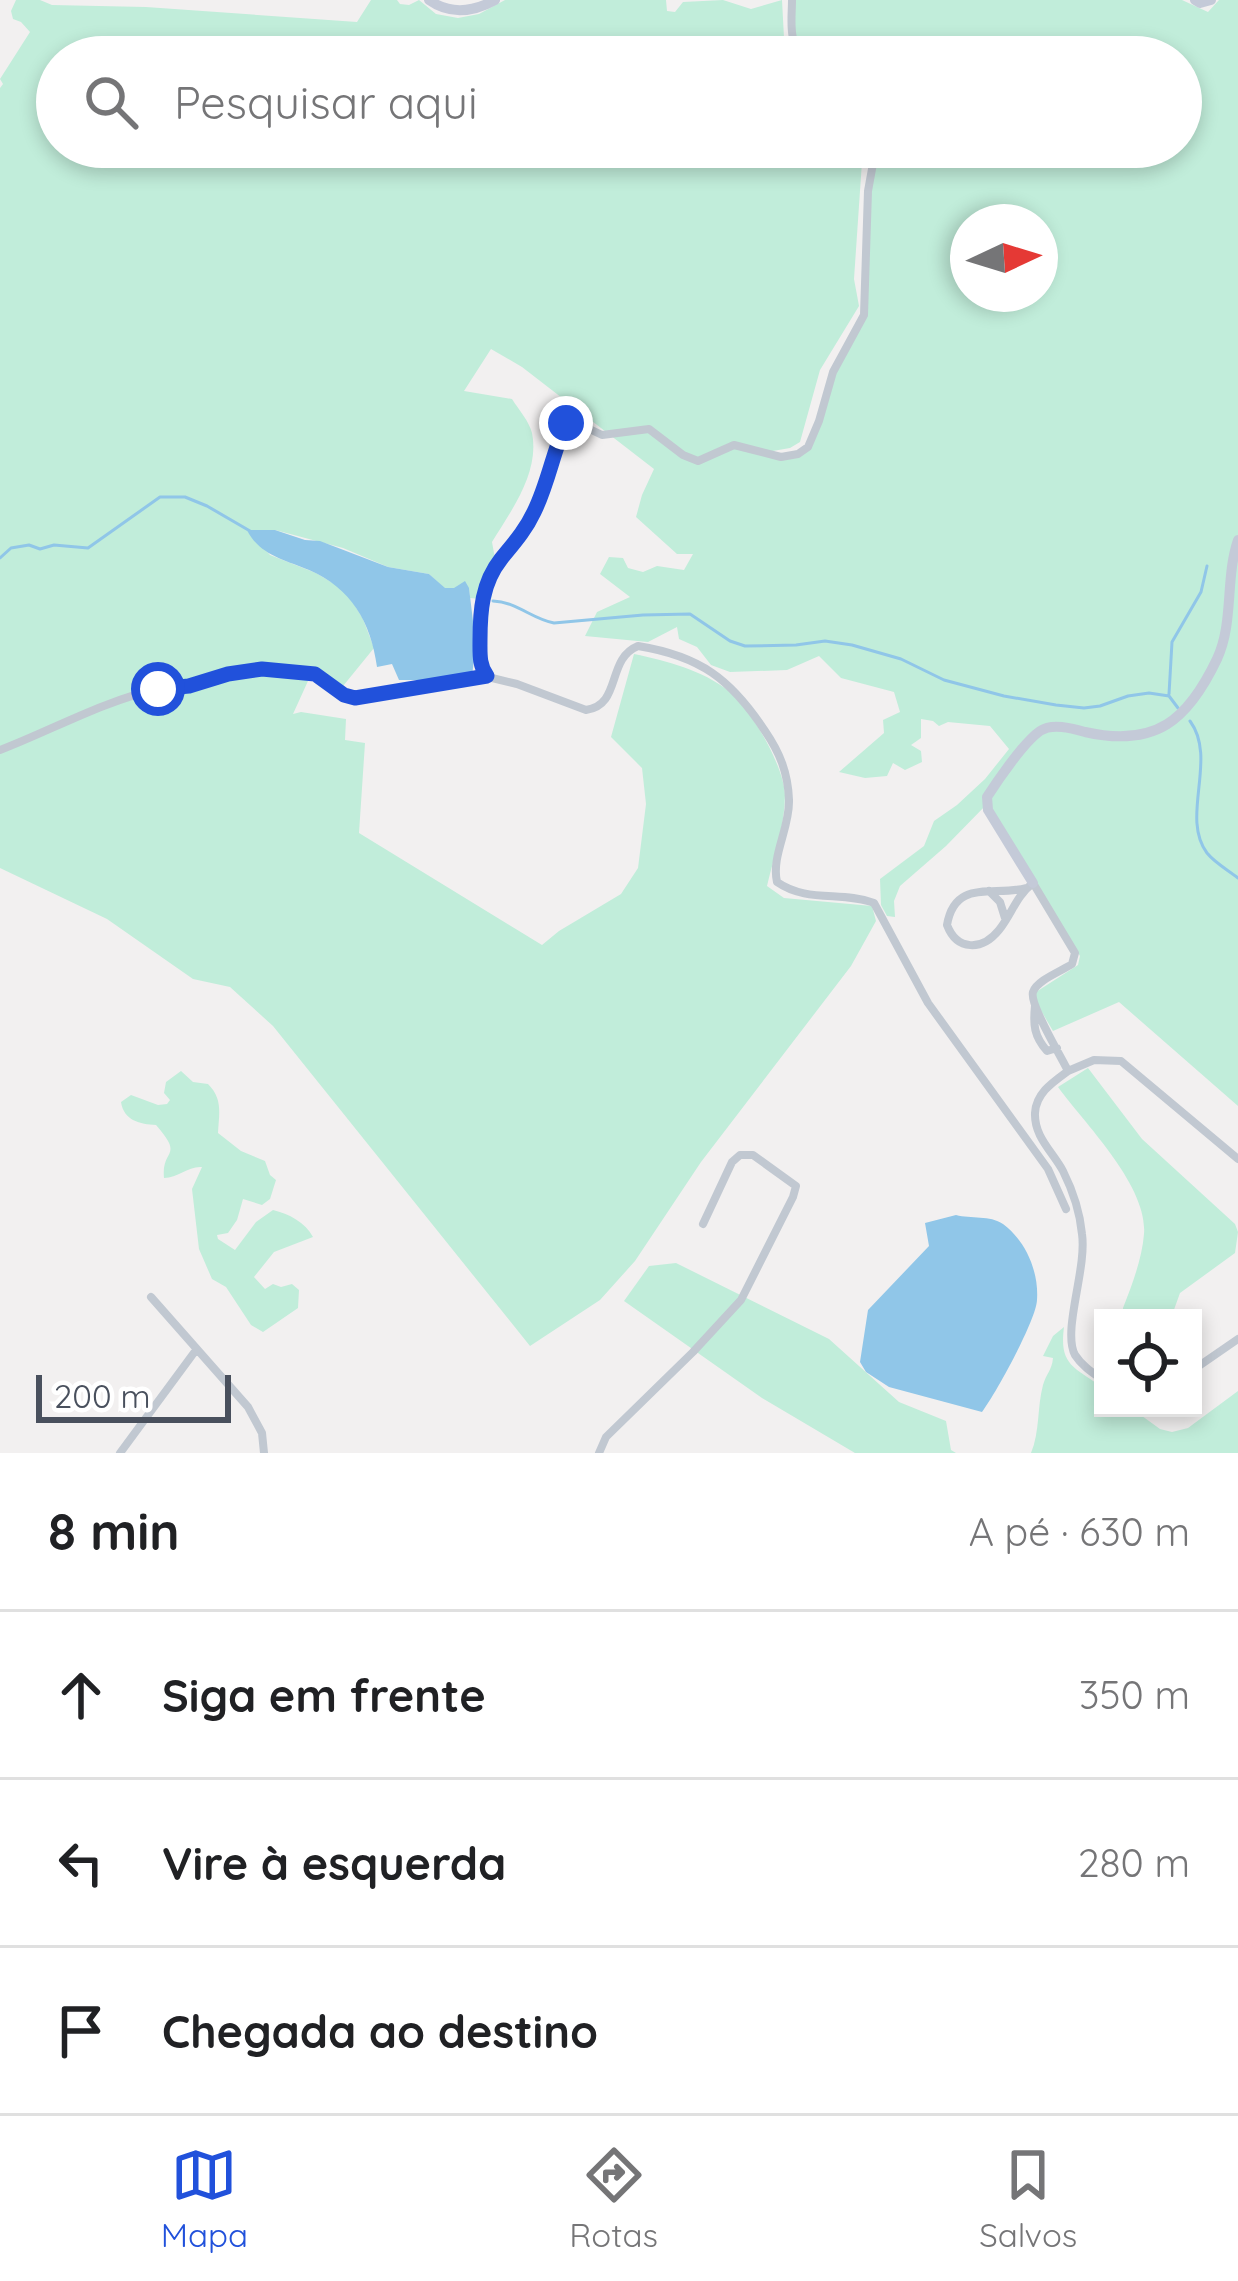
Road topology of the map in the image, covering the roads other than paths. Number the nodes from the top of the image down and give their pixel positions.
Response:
1 (428, 0) edge
2 (495, 0) edge
3 (792, 0) edge
4 (1195, 0) edge
5 (1210, 0) edge
6 (482, 3) edge
7 (792, 36) edge
8 (872, 168) edge
9 (1238, 540) edge
10 (487, 676) junction
11 (0, 750) edge
12 (1030, 885) junction
13 (989, 891) junction
14 (1005, 920) junction
15 (1068, 1071) junction
16 (1238, 1160) edge
17 (1066, 1209) dead end
18 (703, 1224) dead end
19 (151, 1297) dead end
20 (1238, 1339) edge
21 (196, 1350) junction
22 (1202, 1364) edge
23 (1094, 1373) edge
24 (120, 1453) edge
25 (264, 1453) edge
26 (599, 1453) edge

1 - 6 street
2 - 6 street
3 - 7 street
4 - 5 street
8 - 10 street
9 - 12 street
10 - 11 street
10 - 17 street
12 - 13 street
12 - 14 street
12 - 15 street
13 - 14 street
13 - 14 street
15 - 16 street
15 - 23 street
18 - 26 street
19 - 21 street
20 - 22 street
21 - 24 street
21 - 25 street

